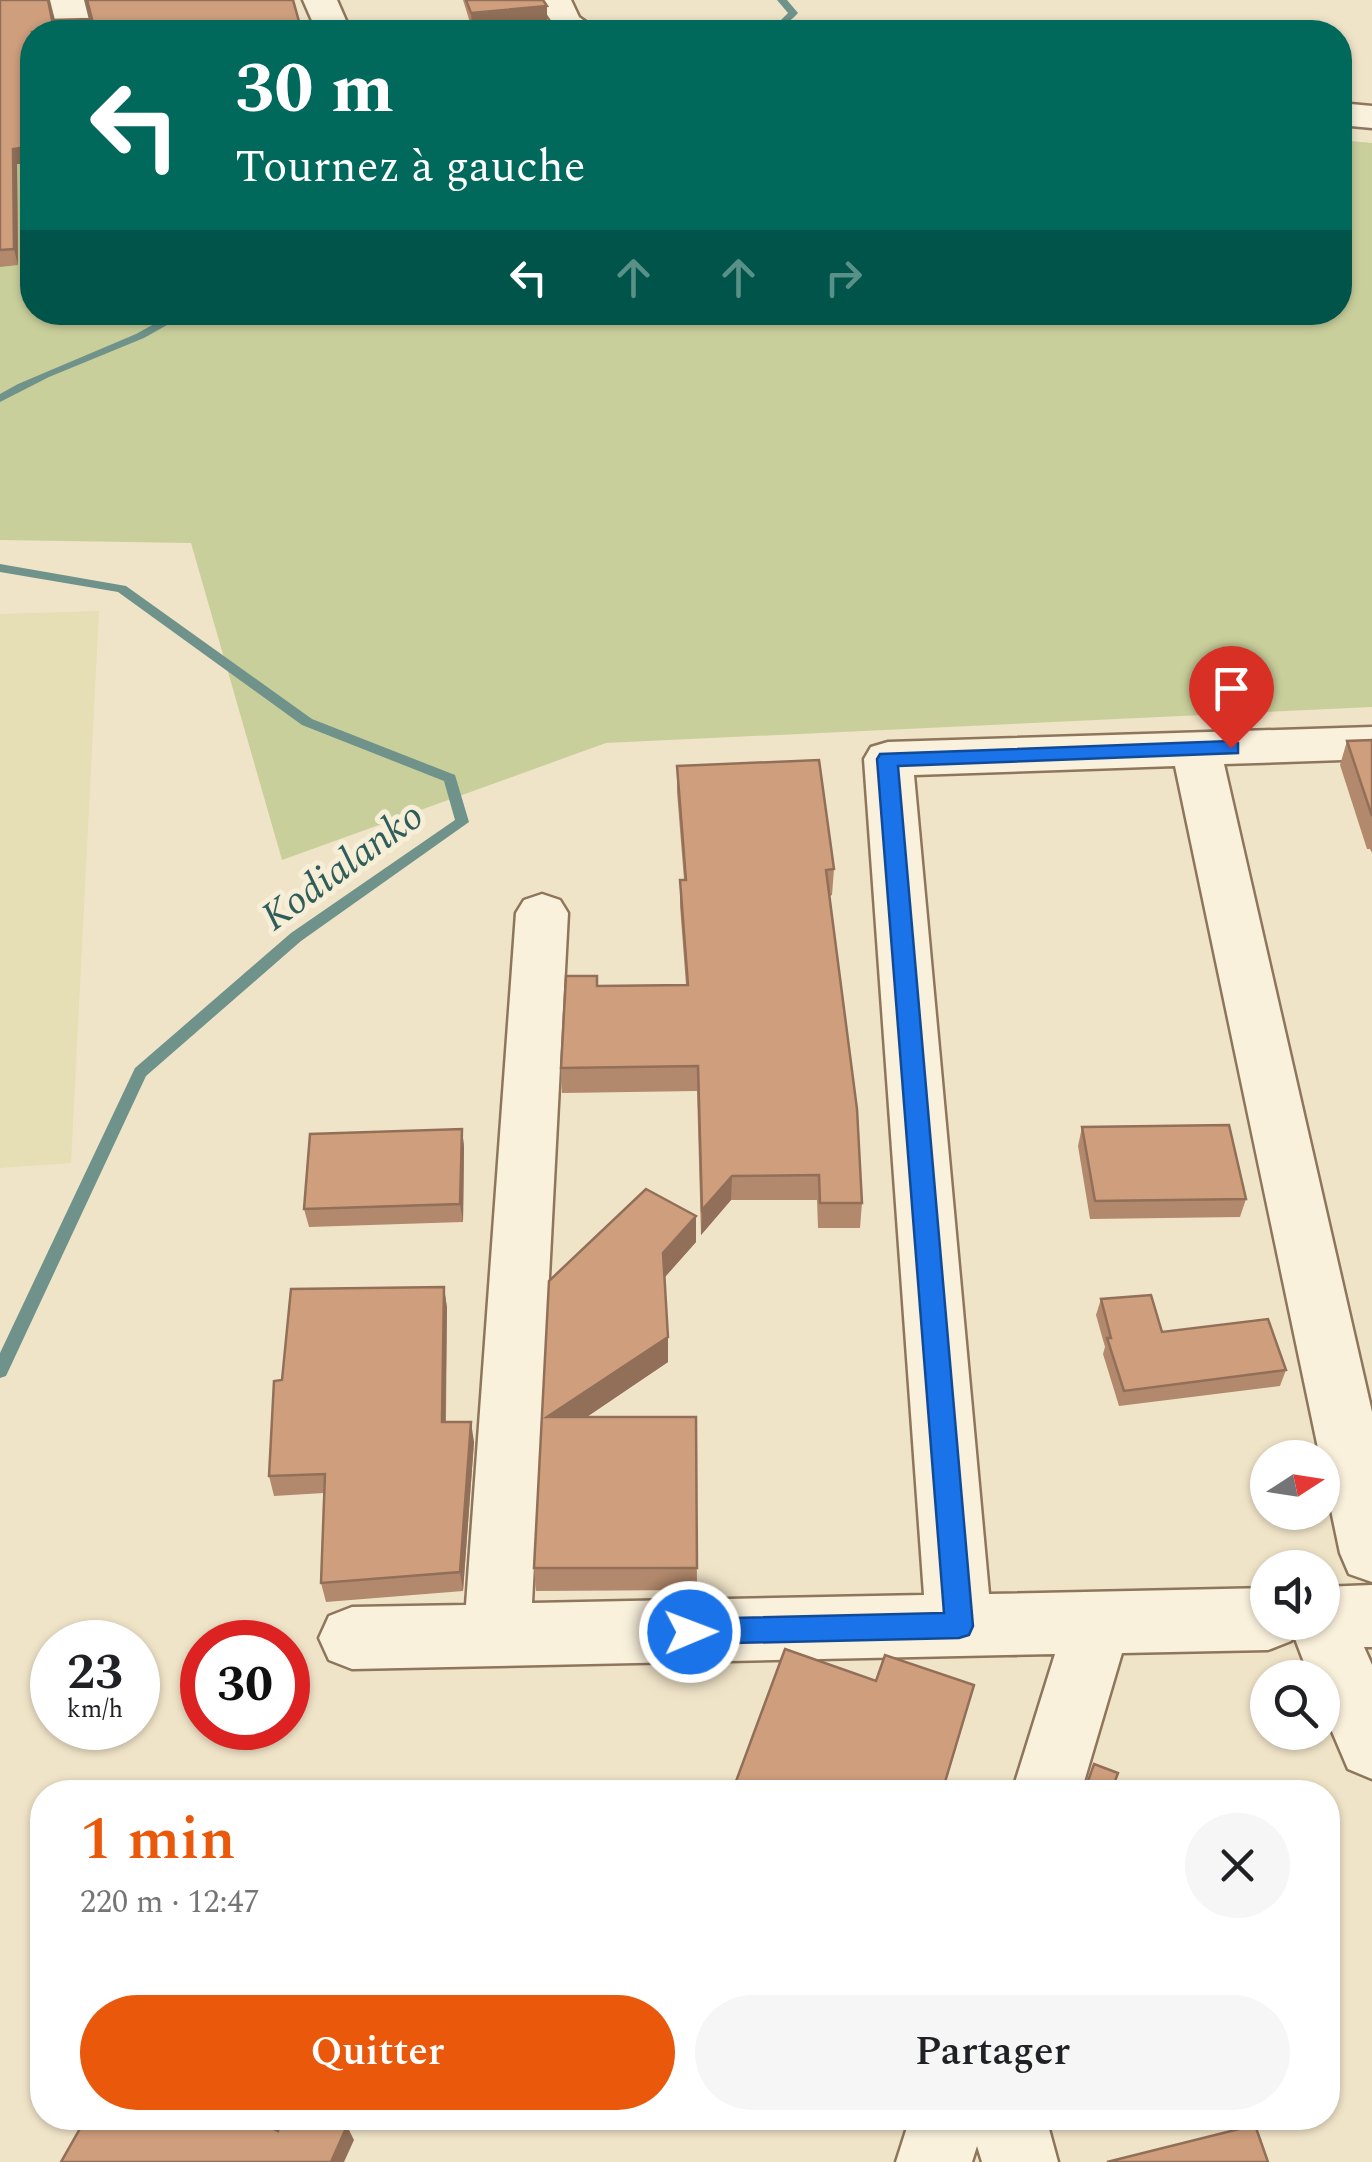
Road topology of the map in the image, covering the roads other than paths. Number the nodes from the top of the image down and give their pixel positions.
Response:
1 (1372, 743) edge
2 (1196, 749) junction
3 (542, 913) dead end
4 (1372, 1553) edge
5 (1372, 1616) edge
6 (1250, 1619) edge
7 (1340, 1619) edge
8 (1098, 1622) junction
9 (959, 1626) junction
10 (497, 1636) junction
11 (352, 1638) dead end
12 (1330, 1640) edge
13 (1372, 1746) edge
14 (1051, 1780) edge
15 (944, 2130) edge
16 (1011, 2130) edge
17 (934, 2162) edge
18 (1020, 2162) edge

1 - 2 street
2 - 4 street
2 - 9 street
3 - 10 street
5 - 7 street
6 - 8 street
8 - 9 street
8 - 14 street
9 - 10 street
10 - 11 street
12 - 13 street
15 - 17 street
16 - 18 street

